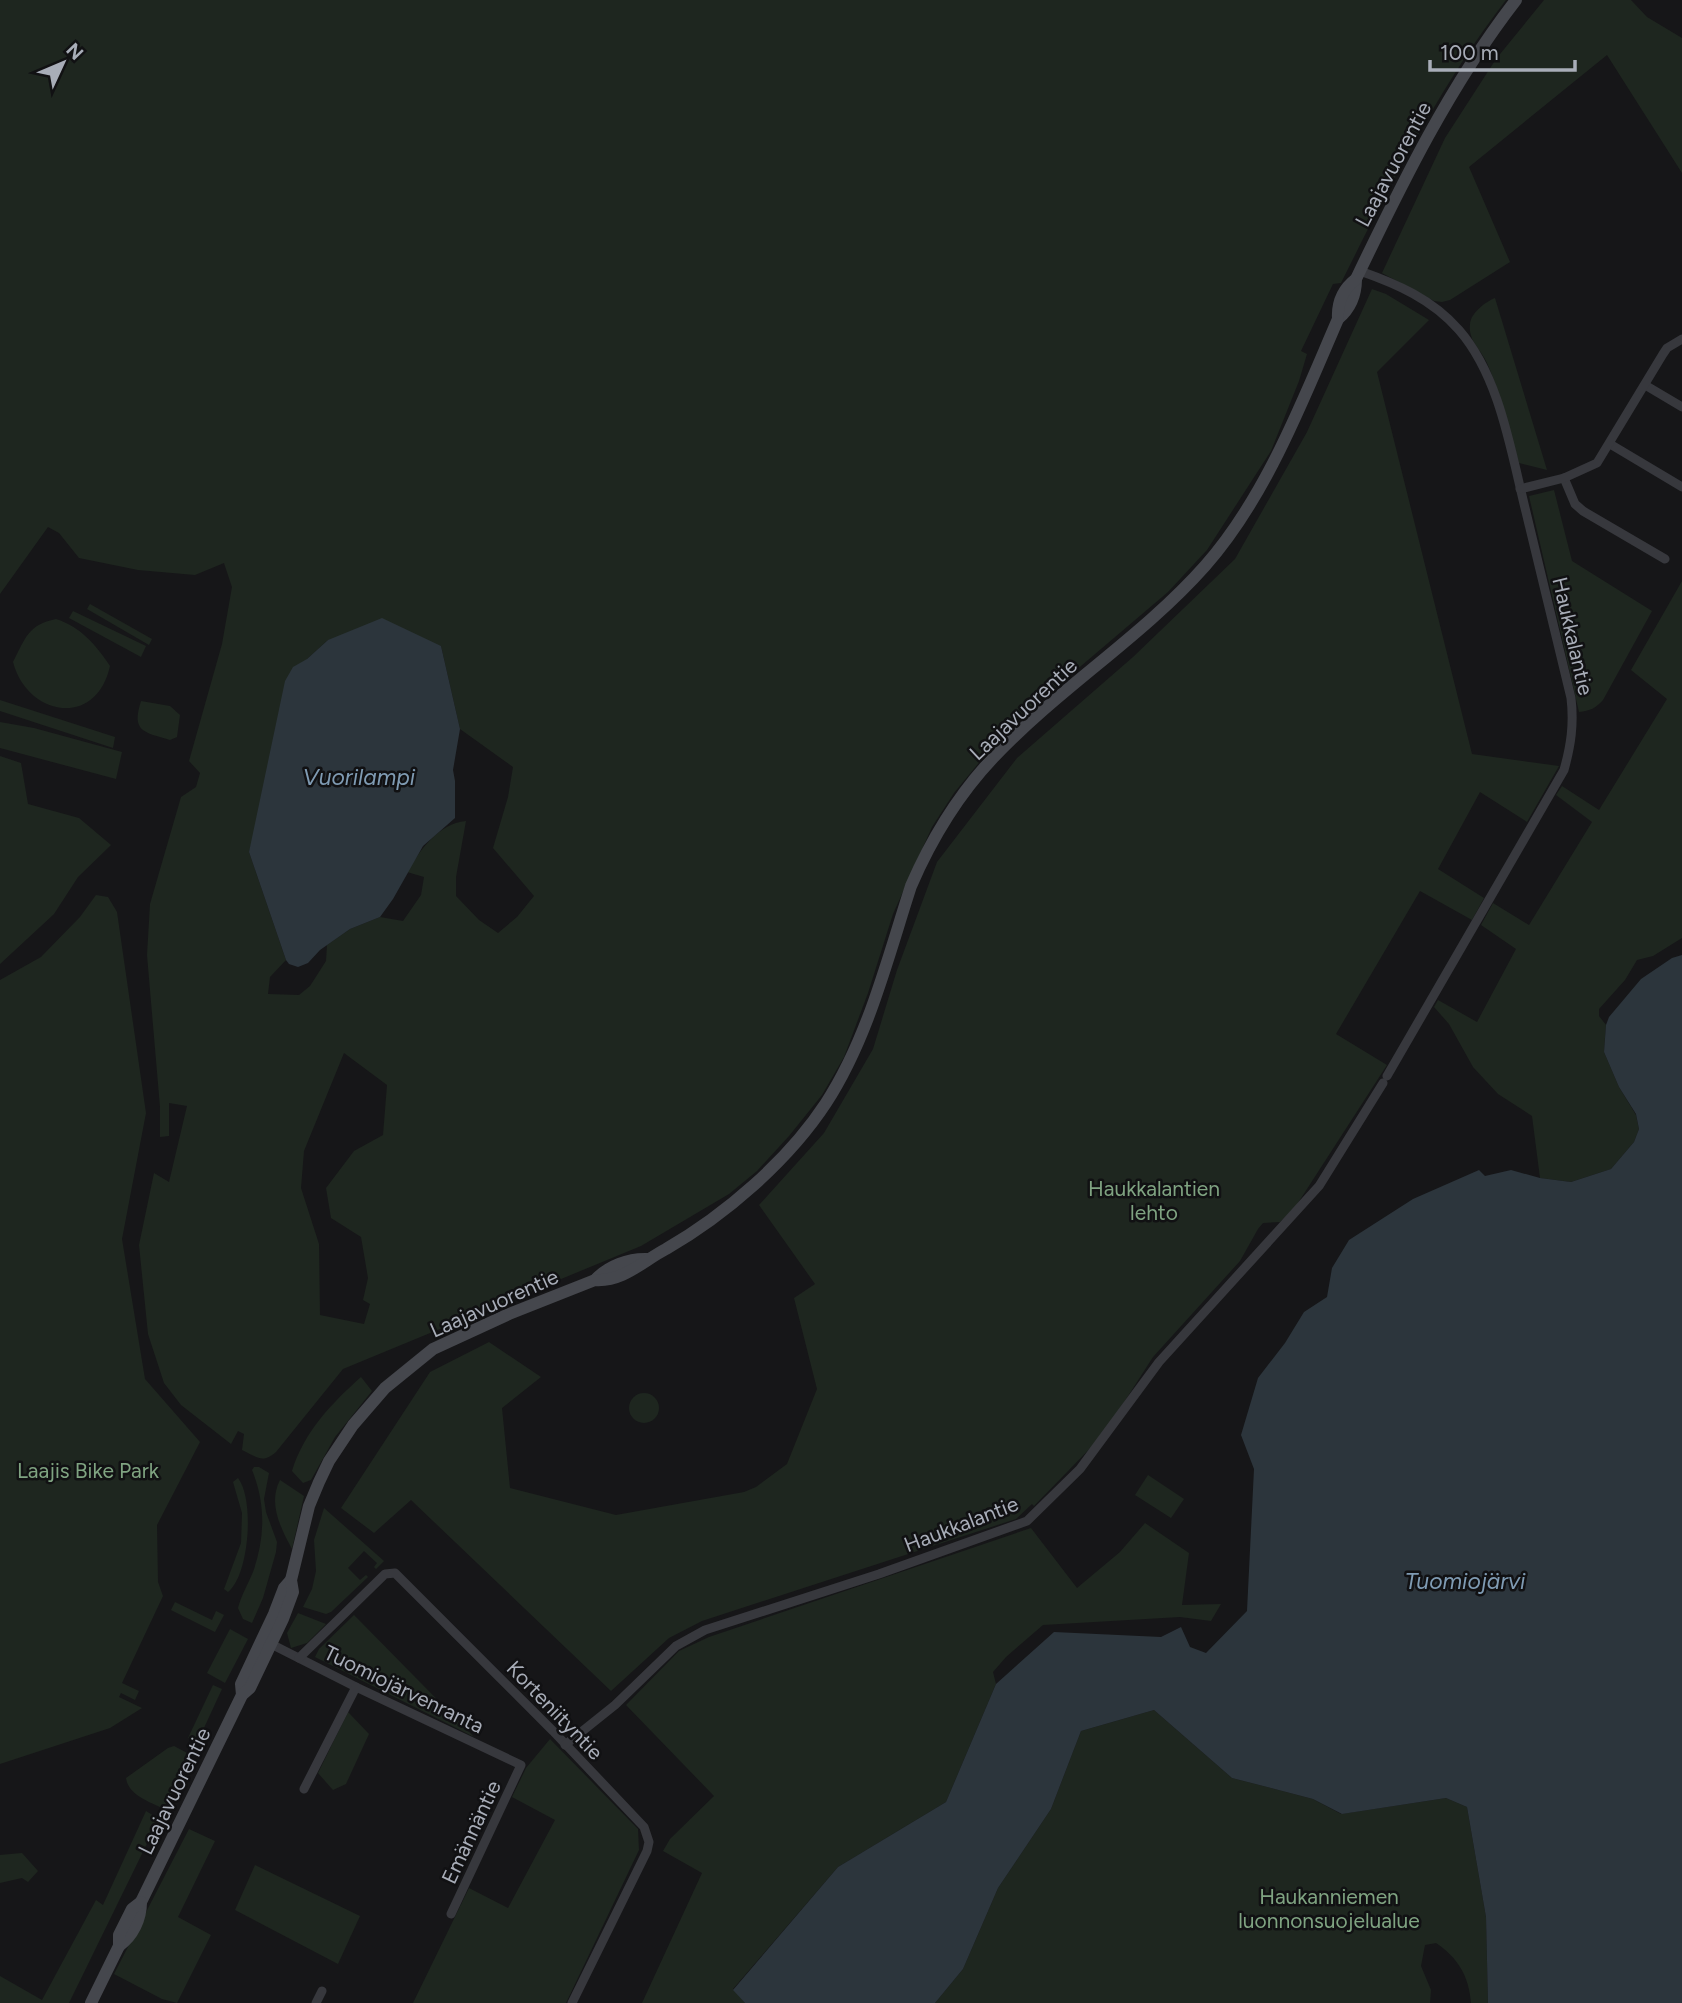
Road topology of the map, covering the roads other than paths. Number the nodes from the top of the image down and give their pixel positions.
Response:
1 (1516, 0) edge
2 (1358, 275) junction
3 (1682, 339) edge
4 (1645, 385) junction
5 (1682, 407) edge
6 (1610, 444) junction
7 (1564, 478) junction
8 (1682, 486) edge
9 (1520, 489) junction
10 (1665, 559) dead end
11 (291, 1580) junction
12 (271, 1644) junction
13 (299, 1658) junction
14 (356, 1687) junction
15 (242, 1695) junction
16 (565, 1745) junction
17 (522, 1765) joint
18 (304, 1789) dead end
19 (451, 1914) dead end
20 (321, 1991) dead end
21 (91, 2003) edge
22 (316, 2003) edge
23 (572, 2003) edge

1 - 2 street, Laajavuorentie
2 - 9 street, Haukkalantie
2 - 11 street, Laajavuorentie
3 - 4 street
4 - 5 street
4 - 6 street
6 - 7 street
6 - 8 street
7 - 9 street
7 - 10 street
9 - 16 street, Haukkalantie
11 - 12 street, Laajavuorentie
11 - 15 street, Laajavuorentie
12 - 13 street, Tuomiojärvenranta
12 - 15 street, Laajavuorentie
13 - 14 street, Tuomiojärvenranta
13 - 16 street, Korteniityntie
14 - 17 street, Tuomiojärvenranta
14 - 18 street
15 - 21 street, Laajavuorentie
16 - 23 street, Korteniityntie
17 - 19 street, Emännäntie
20 - 22 street

